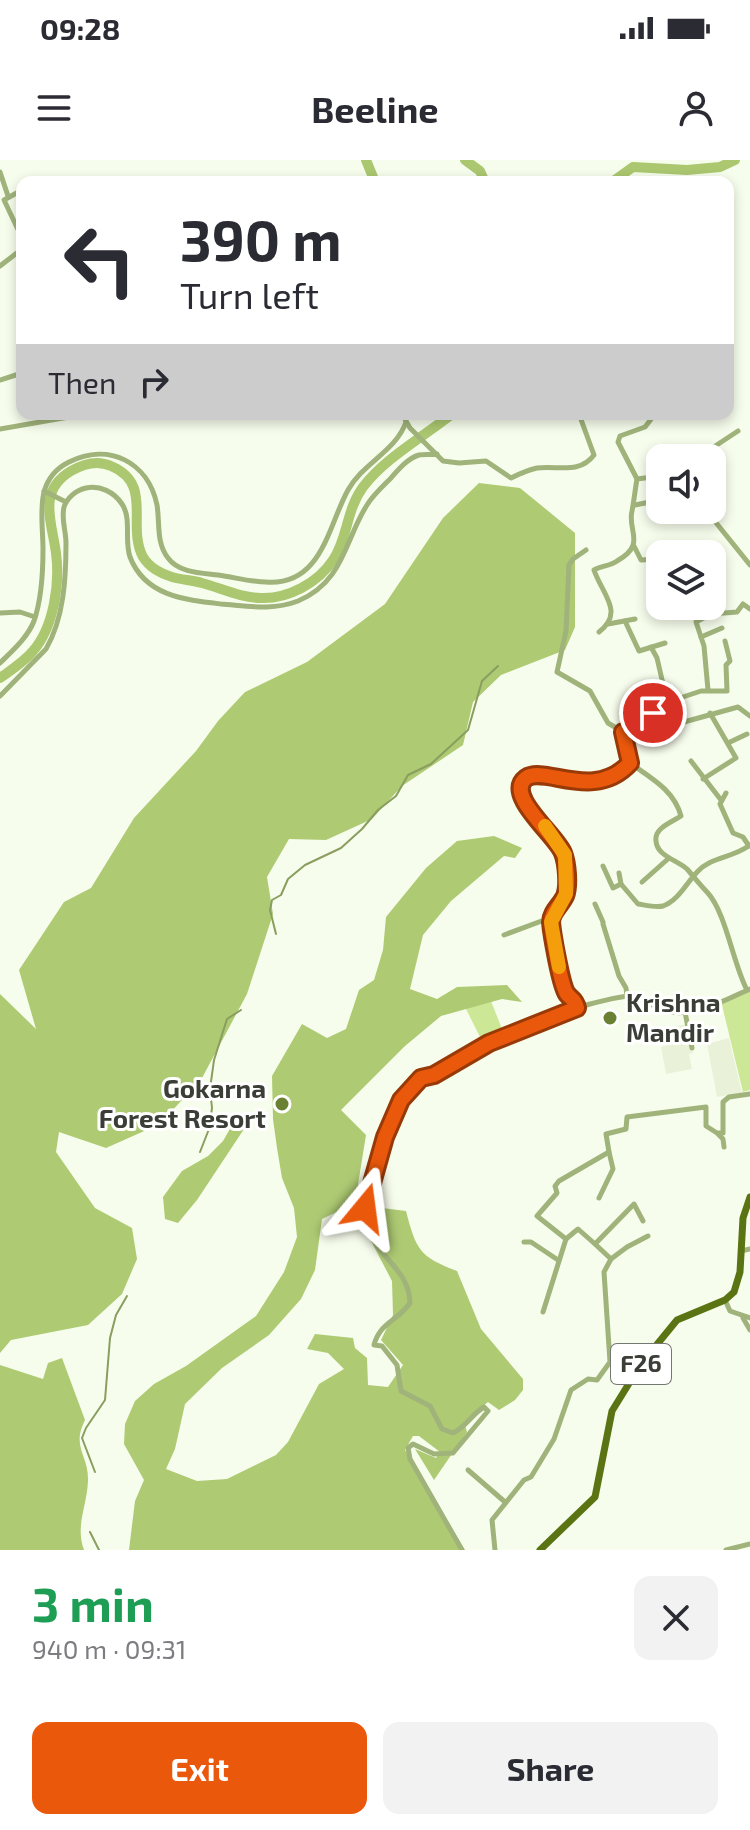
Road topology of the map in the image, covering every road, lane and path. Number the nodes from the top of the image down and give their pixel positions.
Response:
1 (0, 172) edge
2 (16, 193) edge
3 (8, 196) junction
4 (16, 225) edge
5 (16, 254) edge
6 (0, 266) edge
7 (52, 420) edge
8 (581, 420) edge
9 (650, 420) edge
10 (406, 422) joint
11 (0, 429) edge
12 (738, 431) dead end
13 (718, 444) edge
14 (437, 454) junction
15 (646, 478) edge
16 (637, 479) junction
17 (44, 492) junction
18 (65, 501) junction
19 (646, 503) edge
20 (635, 505) junction
21 (717, 524) edge
22 (634, 545) junction
23 (586, 550) dead end
24 (646, 560) edge
25 (750, 565) edge
26 (750, 609) edge
27 (0, 613) edge
28 (726, 613) edge
29 (35, 617) junction
30 (635, 619) dead end
31 (700, 620) edge
32 (625, 621) junction
33 (608, 624) junction
34 (722, 628) dead end
35 (599, 632) dead end
36 (701, 637) junction
37 (725, 641) dead end
38 (665, 643) dead end
39 (651, 647) junction
40 (0, 663) edge
41 (644, 689) dead end
42 (708, 690) junction
43 (0, 696) edge
44 (636, 702) dead end
45 (710, 713) junction
46 (750, 716) edge
47 (684, 722) dead end
48 (623, 732) junction
49 (747, 734) dead end
50 (728, 743) junction
51 (691, 761) dead end
52 (630, 763) junction
53 (703, 779) junction
54 (726, 793) dead end
55 (721, 800) junction
56 (749, 846) edge
57 (669, 858) junction
58 (603, 866) dead end
59 (619, 873) dead end
60 (692, 877) junction
61 (642, 882) dead end
62 (621, 884) junction
63 (595, 904) dead end
64 (551, 922) junction
65 (504, 935) dead end
66 (749, 989) edge
67 (627, 996) junction
68 (577, 1008) junction
69 (685, 1012) junction
70 (692, 1048) dead end
71 (750, 1094) edge
72 (717, 1133) junction
73 (724, 1147) dead end
74 (609, 1152) junction
75 (750, 1197) edge
76 (599, 1198) dead end
77 (643, 1221) dead end
78 (648, 1236) dead end
79 (566, 1239) junction
80 (524, 1242) dead end
81 (595, 1244) junction
82 (746, 1250) edge
83 (611, 1259) junction
84 (558, 1260) junction
85 (725, 1300) junction
86 (543, 1312) dead end
87 (746, 1317) edge
88 (750, 1330) edge
89 (468, 1470) dead end
90 (505, 1502) junction
91 (750, 1544) edge
92 (462, 1550) edge
93 (495, 1550) edge
94 (540, 1550) edge
95 (726, 1550) edge

1 - 3 street
2 - 3 street
3 - 4 street
5 - 6 street
7 - 11 street
8 - 14 street
9 - 16 street
10 - 14 street
10 - 17 street
12 - 13 street
14 - 18 street
15 - 16 street
16 - 20 street
17 - 18 street
17 - 29 street
18 - 43 street
19 - 20 street
20 - 22 street
21 - 25 street
22 - 24 street
22 - 33 street
23 - 48 street
26 - 28 street
27 - 29 street
29 - 40 street
30 - 32 street
31 - 36 street
32 - 33 street
32 - 39 street
33 - 35 street
34 - 36 street
36 - 42 street
37 - 42 street
38 - 39 street
39 - 41 street
42 - 48 street
44 - 48 street
45 - 46 street
45 - 47 street
45 - 50 street
48 - 52 street
49 - 50 street
50 - 53 street
51 - 53 street
52 - 57 street
52 - 64 street
53 - 55 street
54 - 55 street
55 - 56 street
56 - 60 street
57 - 60 street
57 - 61 street
58 - 62 street
59 - 62 street
60 - 62 street
60 - 66 street
63 - 67 street
64 - 65 street
64 - 68 street
66 - 69 street
67 - 68 street
67 - 69 street
68 - 92 street
69 - 70 street
71 - 72 street
72 - 73 street
72 - 74 street
74 - 76 street
74 - 79 street
75 - 82 main road
77 - 81 street
78 - 83 street
79 - 81 street
79 - 84 street
80 - 84 street
81 - 83 street
82 - 85 main road
83 - 90 street
84 - 86 street
85 - 87 street
85 - 94 main road, F26
87 - 88 street
89 - 90 street
90 - 93 street
91 - 95 street

